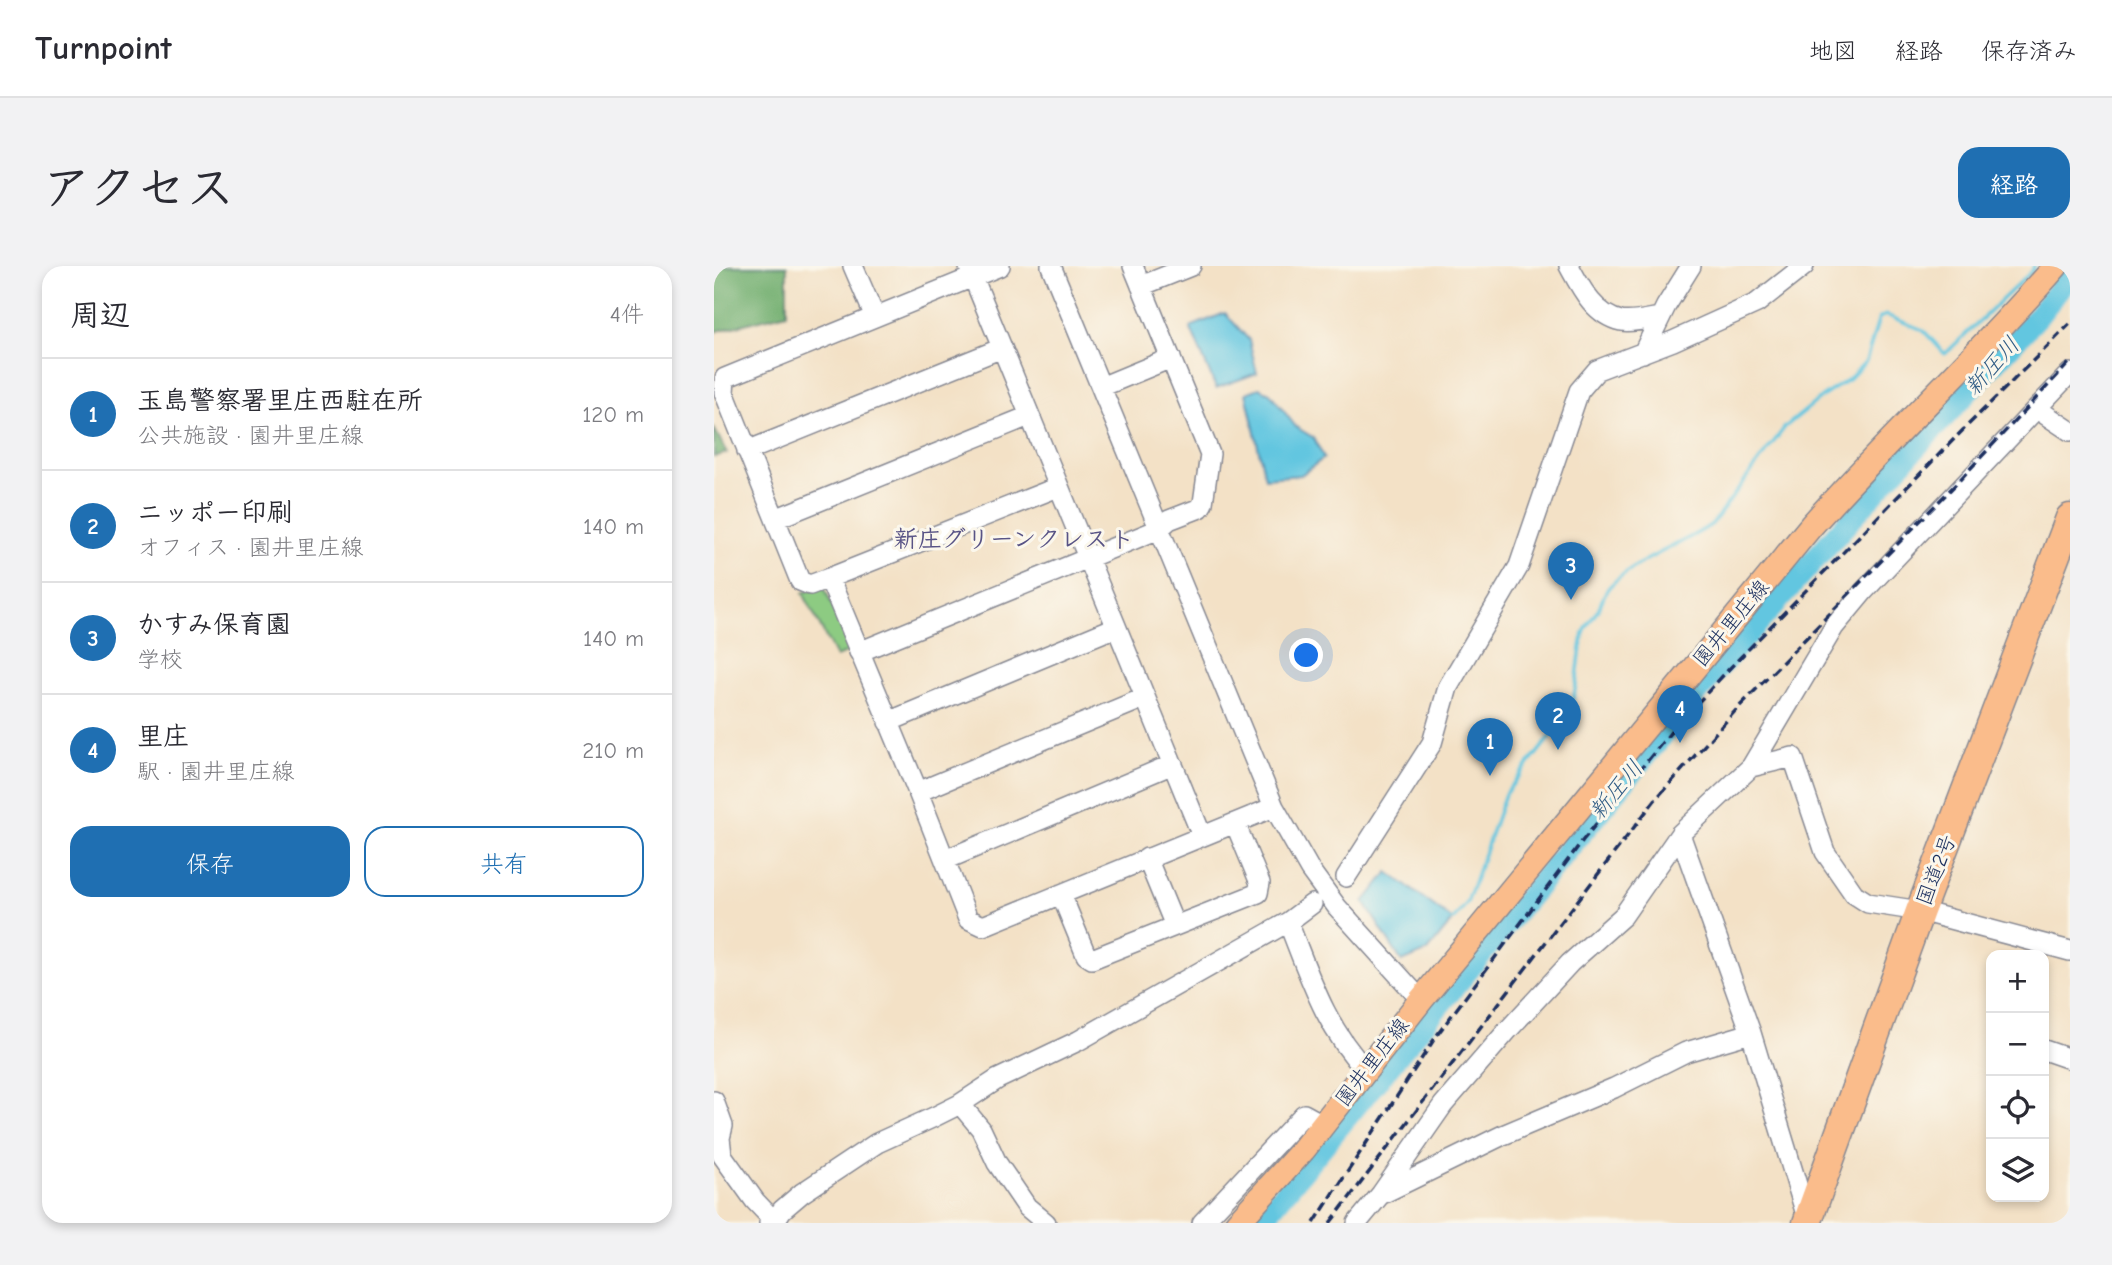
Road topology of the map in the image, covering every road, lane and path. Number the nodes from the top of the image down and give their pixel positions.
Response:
1 (853, 266) edge
2 (1000, 266) edge
3 (1051, 266) edge
4 (1133, 266) edge
5 (1191, 266) edge
6 (1569, 266) edge
7 (1691, 266) edge
8 (1804, 266) edge
9 (2056, 266) edge
10 (971, 272) edge
11 (1142, 286) junction
12 (875, 317) junction
13 (1660, 317) junction
14 (1002, 348) junction
15 (1643, 353) junction
16 (1171, 358) junction
17 (2070, 373) edge
18 (1101, 387) junction
19 (2037, 409) junction
20 (1029, 416) junction
21 (2070, 431) edge
22 (747, 451) junction
23 (1058, 487) junction
24 (2070, 518) edge
25 (775, 519) junction
26 (1159, 530) junction
27 (1088, 558) junction
28 (829, 578) junction
29 (1116, 627) junction
30 (859, 652) junction
31 (1144, 698) junction
32 (888, 722) junction
33 (1173, 764) junction
34 (1751, 767) junction
35 (918, 792) junction
36 (1274, 807) junction
37 (1235, 823) junction
38 (1680, 834) junction
39 (1202, 836) junction
40 (1147, 859) junction
41 (945, 860) junction
42 (1346, 877) dead end
43 (1060, 894) junction
44 (1312, 904) dead end
45 (1920, 911) junction
46 (1288, 922) junction
47 (1175, 926) junction
48 (2070, 951) edge
49 (1421, 1000) junction
50 (1751, 1033) junction
51 (2049, 1052) edge
52 (2070, 1059) edge
53 (1366, 1070) junction
54 (714, 1101) edge
55 (960, 1104) junction
56 (1324, 1125) junction
57 (718, 1153) edge
58 (1381, 1194) junction
59 (773, 1222) edge
60 (1808, 1222) edge
61 (1046, 1223) edge
62 (1202, 1223) edge
63 (1237, 1223) edge
64 (1357, 1223) edge

1 - 12 street
2 - 10 street
3 - 18 street
4 - 11 street
5 - 11 street
6 - 13 street
7 - 13 street
8 - 15 street
9 - 49 main road, 園井里庄線
10 - 12 street
10 - 14 street
11 - 16 street
12 - 22 street
13 - 15 street
14 - 20 street
14 - 22 street
15 - 42 street
16 - 18 street
16 - 26 street
17 - 19 street
18 - 26 street
19 - 21 street
19 - 34 street
20 - 23 street
20 - 25 street
22 - 25 street
23 - 27 street
23 - 28 street
24 - 45 highway, 国道2号
25 - 28 street
26 - 27 street
26 - 36 street
27 - 29 street
27 - 30 street
28 - 30 street
29 - 31 street
29 - 32 street
30 - 32 street
31 - 33 street
31 - 35 street
32 - 35 street
33 - 39 street
33 - 41 street
34 - 38 street
34 - 45 street
35 - 41 street
36 - 37 street
36 - 49 street
37 - 39 street
37 - 47 street
38 - 50 street
38 - 58 street
39 - 40 street
40 - 43 street
40 - 47 street
41 - 43 street
43 - 47 street
44 - 46 street
45 - 48 street
45 - 60 highway, 国道2号
46 - 53 street
46 - 55 street
49 - 53 main road, 園井里庄線
50 - 58 street
50 - 60 street
51 - 52 street
53 - 56 main road, 園井里庄線
54 - 57 street
55 - 59 street
55 - 61 street
56 - 62 street
56 - 63 main road, 園井里庄線
57 - 59 street
58 - 64 street

